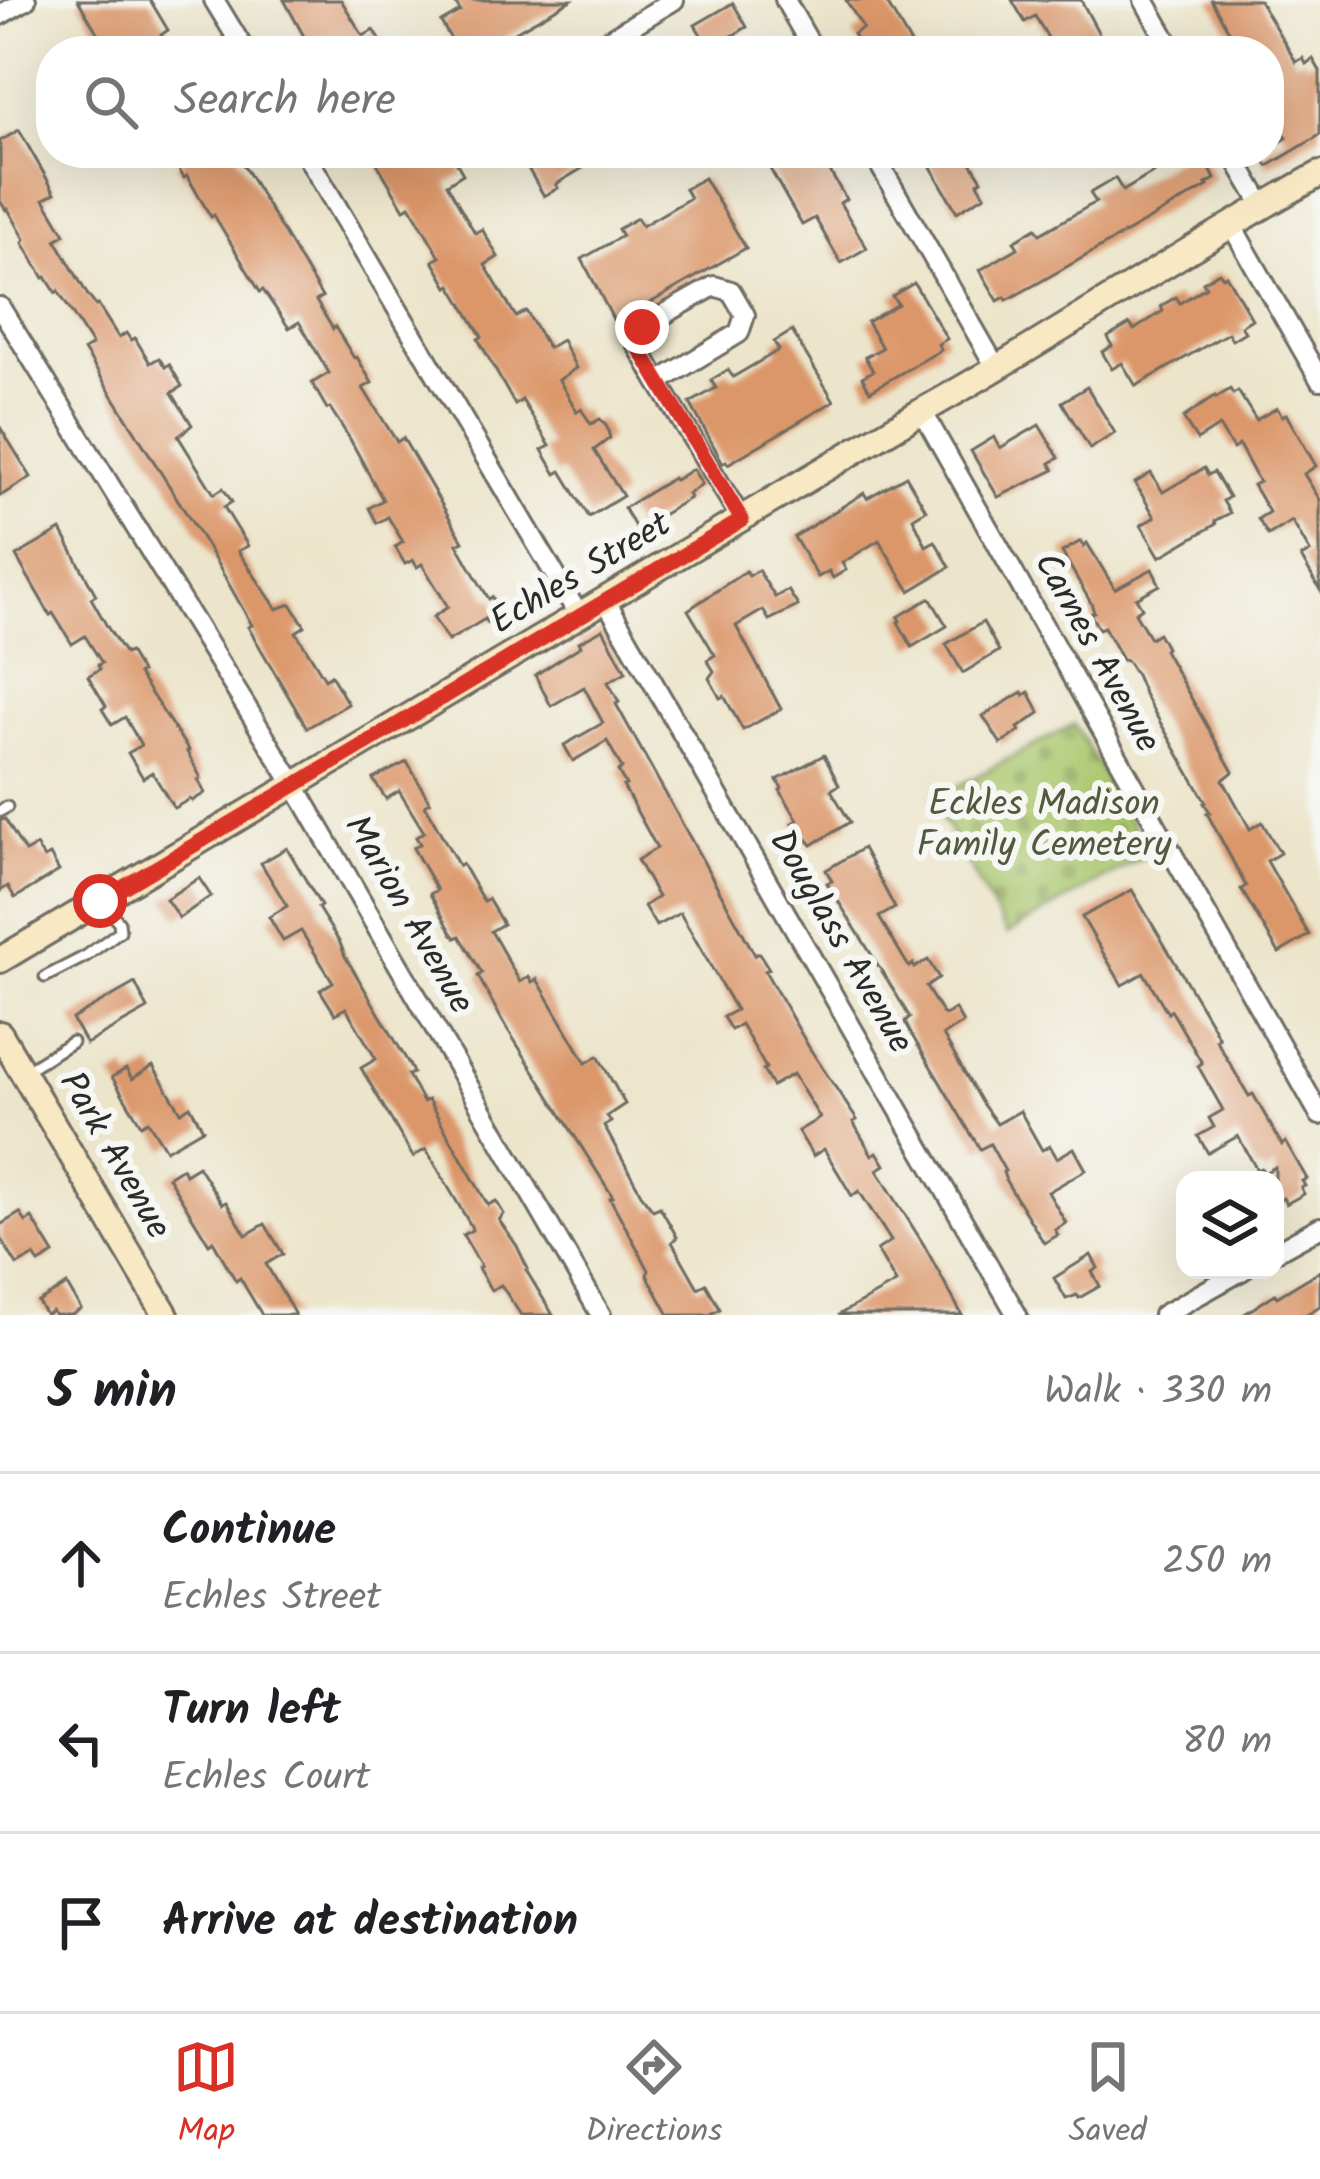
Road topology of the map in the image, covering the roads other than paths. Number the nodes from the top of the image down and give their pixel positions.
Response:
1 (26, 0) edge
2 (214, 0) edge
3 (674, 0) edge
4 (785, 0) edge
5 (1144, 0) edge
6 (0, 15) edge
7 (236, 36) edge
8 (615, 36) edge
9 (805, 36) edge
10 (1165, 36) edge
11 (314, 168) edge
12 (882, 168) edge
13 (1240, 168) edge
14 (1320, 174) edge
15 (1262, 206) junction
16 (1232, 226) junction
17 (0, 307) edge
18 (997, 369) junction
19 (1320, 380) edge
20 (658, 382) junction
21 (922, 411) junction
22 (742, 520) junction
23 (606, 601) junction
24 (580, 617) junction
25 (295, 785) junction
26 (100, 901) junction
27 (0, 960) edge
28 (46, 976) dead end
29 (0, 1034) edge
30 (72, 1042) dead end
31 (23, 1072) junction
32 (1320, 1115) edge
33 (1320, 1226) edge
34 (1284, 1247) edge
35 (1227, 1279) edge
36 (166, 1315) edge
37 (601, 1315) edge
38 (1017, 1315) edge
39 (1163, 1315) edge

1 - 6 street
2 - 7 street
3 - 8 street
4 - 9 street
5 - 10 street
11 - 24 street
12 - 18 street
13 - 15 street
14 - 15 street, Echles Street
15 - 16 street, Echles Street
16 - 18 street, Echles Street
16 - 19 street
17 - 25 street, Marion Avenue
18 - 21 street, Echles Street
20 - 20 street
20 - 22 street
21 - 22 street, Echles Street
21 - 32 street, Carnes Avenue
22 - 23 street, Echles Street
23 - 24 street, Echles Street
23 - 38 street, Douglass Avenue
24 - 25 street, Echles Street
25 - 26 street, Echles Street
25 - 37 street, Marion Avenue
26 - 27 street, Echles Street
26 - 28 lane
29 - 31 street, Park Avenue
30 - 31 lane
31 - 36 street, Park Avenue
33 - 34 street
35 - 39 street

